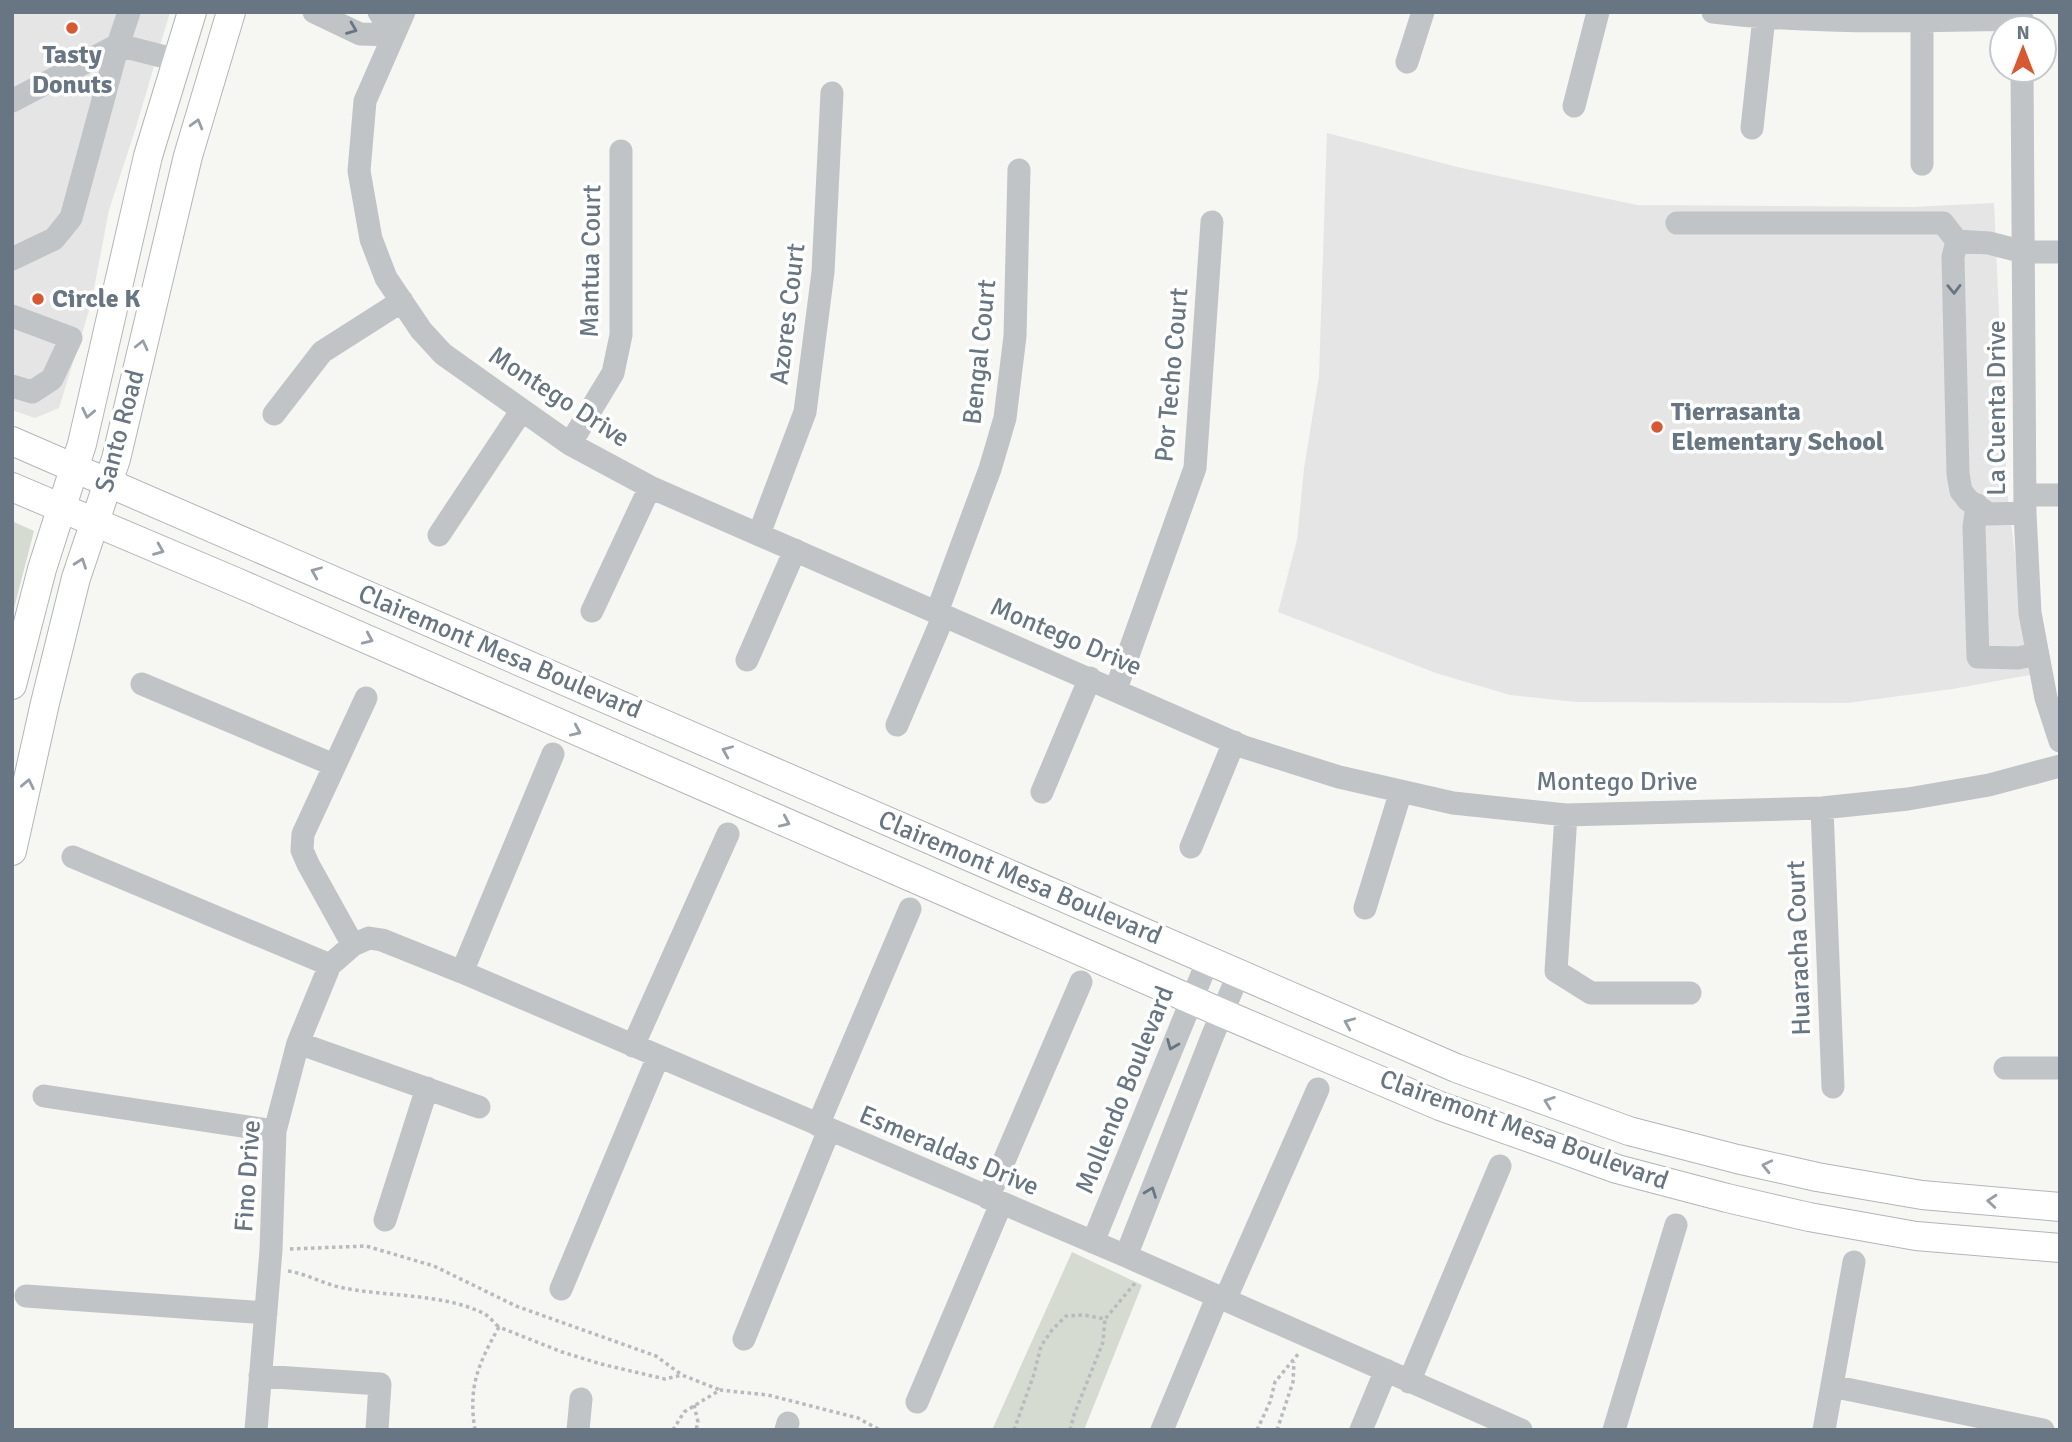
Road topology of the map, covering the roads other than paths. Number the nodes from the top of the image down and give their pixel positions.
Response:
1 (129, 12) edge
2 (192, 12) edge
3 (231, 12) edge
4 (314, 12) edge
5 (379, 12) edge
6 (404, 12) edge
7 (1423, 12) edge
8 (1598, 12) edge
9 (1713, 12) edge
10 (1759, 16) edge
11 (1864, 17) edge
12 (1988, 20) edge
13 (1922, 21) junction
14 (394, 35) junction
15 (118, 45) junction
16 (177, 60) junction
17 (1407, 62) dead end
18 (2022, 84) edge
19 (832, 93) dead end
20 (12, 101) edge
21 (1574, 106) dead end
22 (1752, 128) dead end
23 (621, 151) dead end
24 (1922, 164) dead end
25 (1019, 170) dead end
26 (1212, 222) dead end
27 (1677, 223) dead end
28 (1957, 241) junction
29 (2024, 252) junction
30 (2060, 252) edge
31 (12, 259) edge
32 (402, 301) junction
33 (12, 316) edge
34 (71, 338) junction
35 (102, 347) junction
36 (12, 386) edge
37 (523, 410) junction
38 (274, 414) dead end
39 (12, 441) edge
40 (569, 443) junction
41 (73, 468) junction
42 (107, 482) junction
43 (12, 487) edge
44 (650, 487) junction
45 (2060, 495) edge
46 (2025, 504) junction
47 (1977, 505) junction
48 (61, 509) junction
49 (96, 523) junction
50 (759, 534) junction
51 (439, 535) dead end
52 (795, 550) junction
53 (592, 611) dead end
54 (940, 614) junction
55 (2037, 654) junction
56 (747, 660) dead end
57 (1090, 678) junction
58 (142, 684) dead end
59 (12, 685) edge
60 (1116, 689) junction
61 (366, 698) dead end
62 (897, 725) dead end
63 (2060, 741) edge
64 (1234, 742) junction
65 (553, 754) dead end
66 (334, 765) junction
67 (2060, 766) edge
68 (1401, 791) junction
69 (1042, 792) dead end
70 (1822, 808) junction
71 (1566, 815) junction
72 (728, 834) dead end
73 (1191, 847) dead end
74 (12, 851) edge
75 (73, 858) dead end
76 (1365, 908) dead end
77 (910, 909) dead end
78 (353, 944) junction
79 (1208, 960) junction
80 (330, 965) junction
81 (462, 972) junction
82 (1239, 973) junction
83 (1081, 982) dead end
84 (1690, 993) dead end
85 (1191, 1000) junction
86 (1222, 1013) junction
87 (298, 1043) junction
88 (633, 1046) junction
89 (658, 1057) junction
90 (2005, 1068) dead end
91 (2060, 1068) edge
92 (1833, 1087) dead end
93 (427, 1088) junction
94 (1318, 1089) dead end
95 (44, 1096) dead end
96 (479, 1107) dead end
97 (824, 1127) junction
98 (275, 1131) junction
99 (1500, 1166) dead end
100 (995, 1201) junction
101 (2060, 1207) edge
102 (385, 1220) dead end
103 (1676, 1224) dead end
104 (1093, 1242) junction
105 (2060, 1248) edge
106 (1126, 1256) junction
107 (1854, 1262) dead end
108 (561, 1289) dead end
109 (26, 1296) dead end
110 (1221, 1299) junction
111 (266, 1313) junction
112 (744, 1339) dead end
113 (1386, 1370) junction
114 (260, 1376) junction
115 (1409, 1382) junction
116 (1832, 1386) junction
117 (581, 1399) dead end
118 (917, 1402) dead end
119 (256, 1430) edge
120 (377, 1430) edge
121 (578, 1430) edge
122 (1162, 1430) edge
123 (1361, 1430) edge
124 (1521, 1430) edge
125 (1614, 1430) edge
126 (1824, 1430) edge
127 (2043, 1430) edge

1 - 15 street
2 - 16 main road, Santo Road
42 -> 3 main road, Santo Road
4 -> 14 street
5 - 14 street
6 - 14 street, Montego Drive
7 - 17 street
8 - 21 street
9 - 10 street
10 - 11 street
10 - 22 street
11 - 13 street
12 - 13 street
13 - 24 street
14 - 32 street, Montego Drive
15 - 16 street
15 - 20 street
15 - 31 street
16 - 35 main road, Santo Road
18 - 29 street, La Cuenta Drive
19 - 50 street, Azores Court
23 - 40 street, Mantua Court
25 - 54 street, Bengal Court
26 - 60 street, Por Techo Court
27 - 28 street
28 - 29 street
28 -> 47 street
29 - 30 street
29 - 46 street, La Cuenta Drive
32 - 37 street, Montego Drive
32 - 38 street
33 - 34 street
34 - 35 street
34 - 36 street
35 -> 41 main road, Santo Road
37 - 40 street, Montego Drive
37 - 51 street
39 - 41 main road, Clairemont Mesa Boulevard
40 - 44 street, Montego Drive
41 - 42 main road, Clairemont Mesa Boulevard
41 - 48 main road, Santo Road
42 - 49 main road, Santo Road
79 -> 42 main road, Clairemont Mesa Boulevard
43 - 48 main road, Clairemont Mesa Boulevard
44 - 50 street, Montego Drive
44 - 53 street
45 - 46 street
46 - 47 street
46 - 55 street, La Cuenta Drive
47 - 55 street
48 - 49 main road, Clairemont Mesa Boulevard
48 - 59 main road, Santo Road
74 -> 49 main road, Santo Road
49 -> 85 main road, Clairemont Mesa Boulevard
50 - 52 street, Montego Drive
52 - 54 street, Montego Drive
52 - 56 street
54 - 57 street, Montego Drive
54 - 62 street, Bengal Court
55 - 63 street, La Cuenta Drive
57 - 60 street, Montego Drive
57 - 69 street
58 - 66 street
60 - 64 street, Montego Drive
61 - 66 street
64 - 68 street, Montego Drive
64 - 73 street
65 - 81 street
66 - 78 street
67 - 70 street, Montego Drive
68 - 71 street, Montego Drive
68 - 76 street
70 - 71 street, Montego Drive
70 - 92 street, Huaracha Court
71 - 84 street
72 - 88 street
75 - 80 street
77 - 97 street
78 - 80 street, Fino Drive
78 - 81 street, Esmeraldas Drive
79 - 82 main road, Clairemont Mesa Boulevard
79 - 85 street, Mollendo Boulevard
80 - 87 street, Fino Drive
81 - 88 street, Esmeraldas Drive
82 - 86 street
101 -> 82 main road, Clairemont Mesa Boulevard
83 - 100 street
85 - 86 main road, Clairemont Mesa Boulevard
85 -> 104 street, Mollendo Boulevard
86 - 105 main road, Clairemont Mesa Boulevard
106 -> 86 street
87 - 93 street
87 - 98 street, Fino Drive
88 - 89 street, Esmeraldas Drive
89 - 97 street, Esmeraldas Drive
89 - 108 street
90 - 91 street
93 - 96 street
93 - 102 street
94 - 110 street
95 - 98 street
97 - 100 street, Esmeraldas Drive
97 - 112 street
98 - 111 street, Fino Drive
99 - 115 street
100 - 104 street, Esmeraldas Drive
100 - 118 street
103 - 125 street
104 - 106 street, Esmeraldas Drive
106 - 110 street, Esmeraldas Drive
107 - 116 street
109 - 111 street
110 - 113 street, Esmeraldas Drive
110 - 122 street
111 - 114 street, Fino Drive
113 - 115 street, Esmeraldas Drive
113 - 123 street
114 - 119 street, Fino Drive
114 - 120 street
115 - 124 street, Esmeraldas Drive
116 - 126 street
116 - 127 street
117 - 121 street

